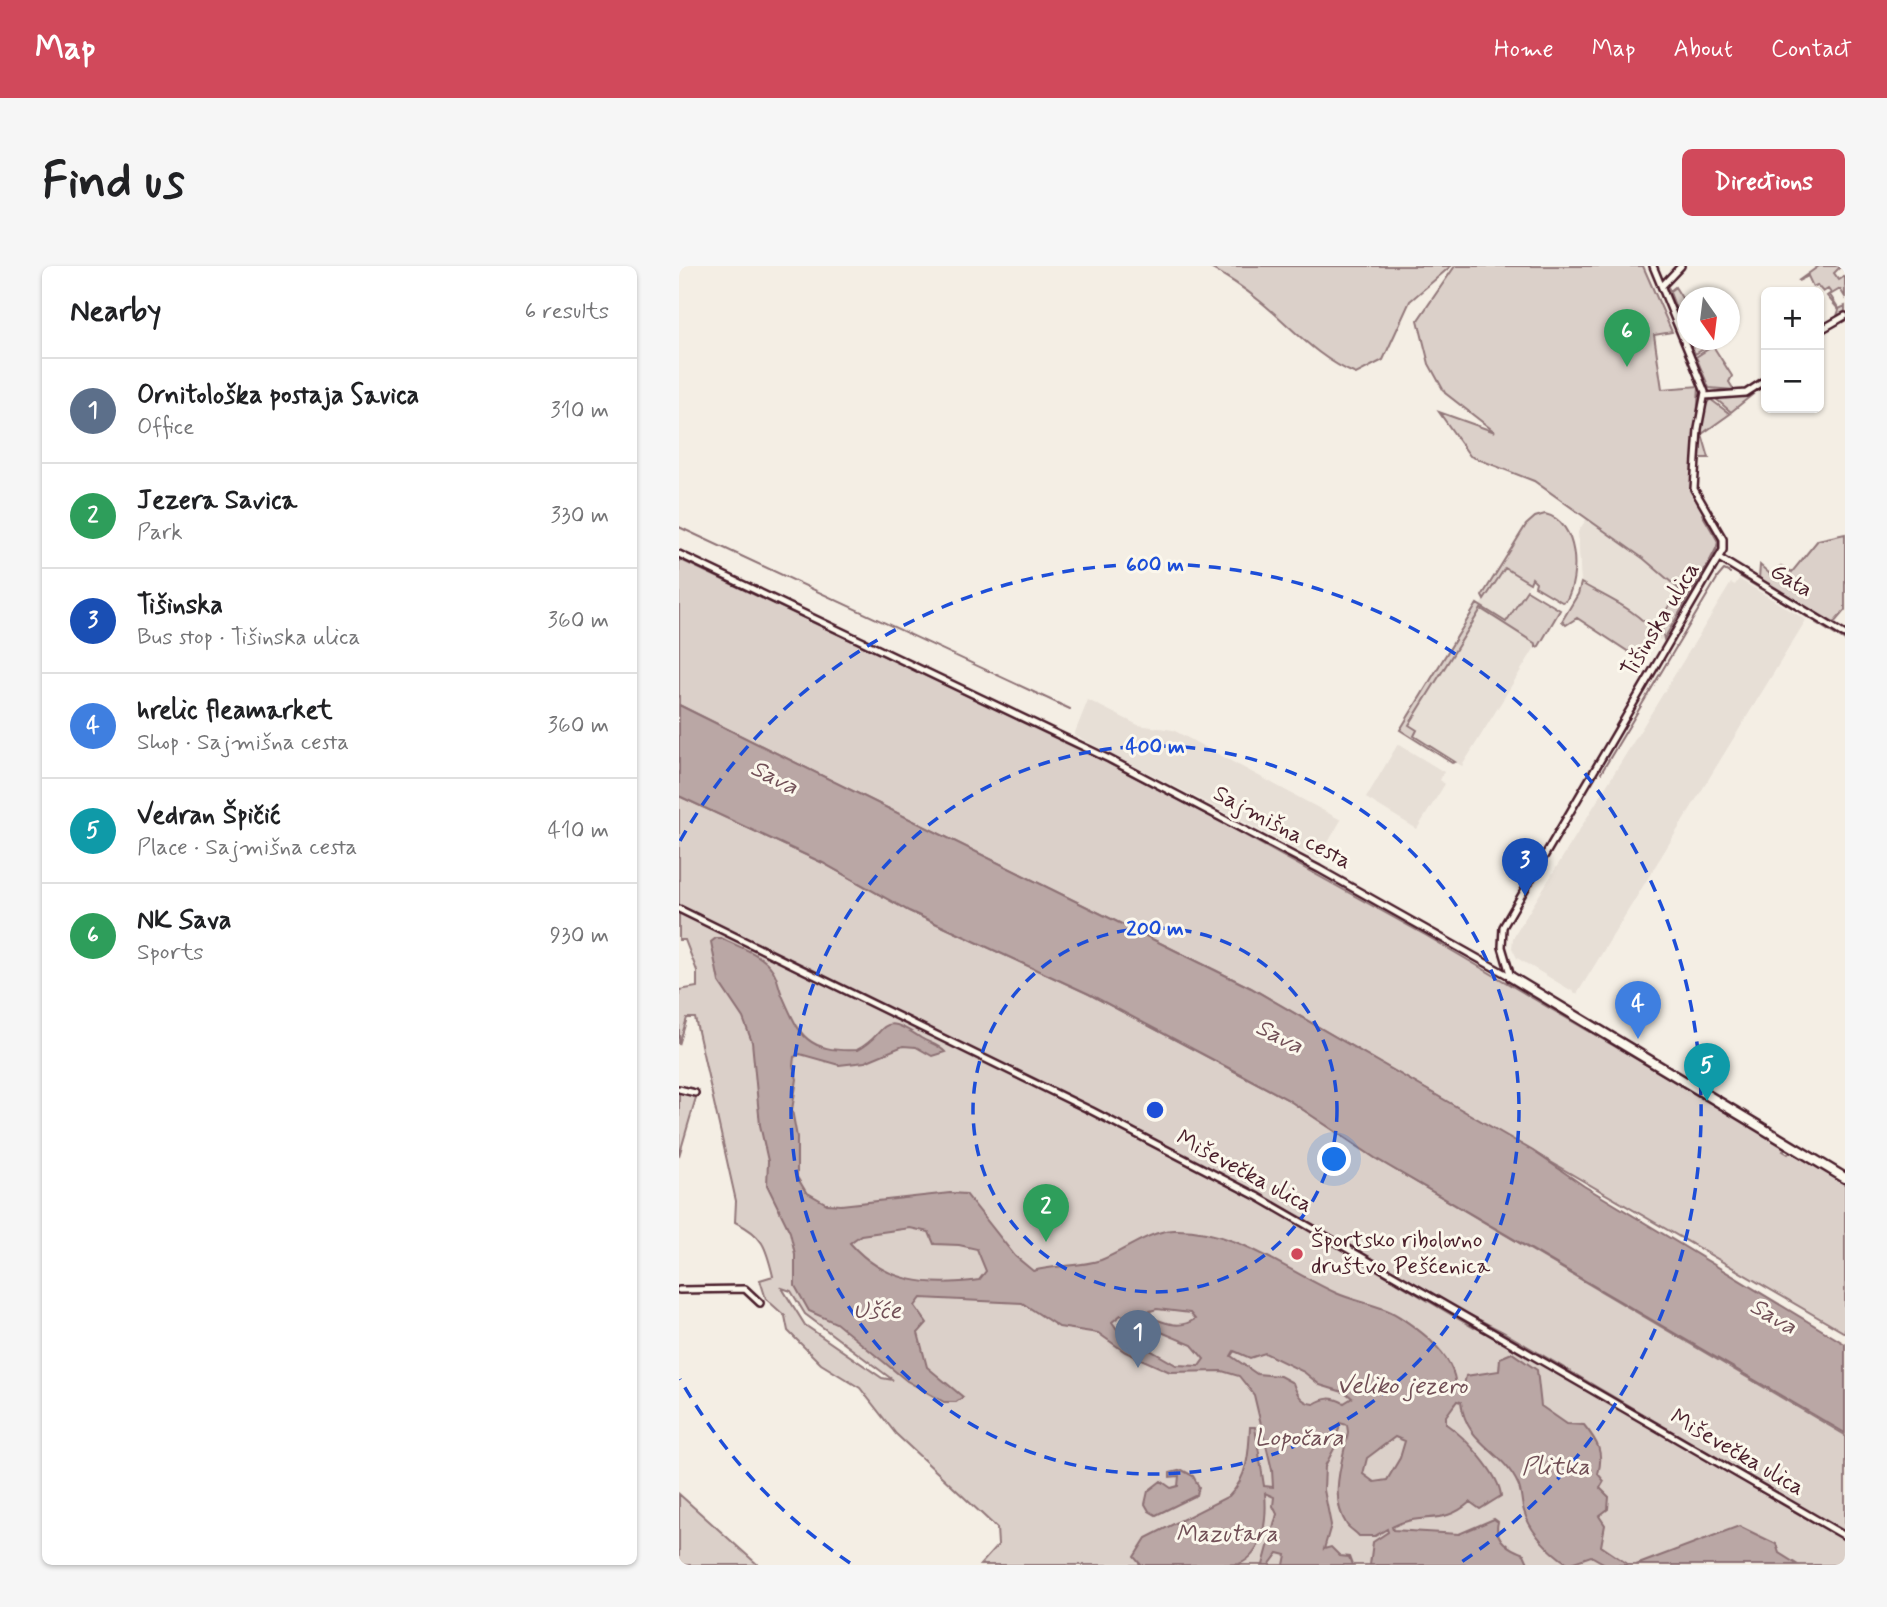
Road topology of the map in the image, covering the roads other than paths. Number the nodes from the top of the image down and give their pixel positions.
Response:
1 (1653, 266) edge
2 (1681, 266) edge
3 (1662, 286) junction
4 (1845, 316) edge
5 (1824, 328) edge
6 (1761, 383) edge
7 (1705, 396) junction
8 (679, 554) edge
9 (1719, 558) junction
10 (1845, 635) edge
11 (679, 909) edge
12 (1510, 977) junction
13 (679, 1089) edge
14 (695, 1093) dead end
15 (1845, 1178) edge
16 (679, 1290) edge
17 (759, 1303) dead end
18 (1845, 1536) edge

1 - 3 street
2 - 3 street
3 - 7 street
4 - 5 street
6 - 7 street
7 - 9 street, Tišinska ulica
8 - 12 street, Sajmišna cesta
9 - 10 street, Gata
9 - 12 street, Tišinska ulica
11 - 18 street, Miševečka ulica
12 - 15 street, Sajmišna cesta
13 - 14 street
16 - 17 street

